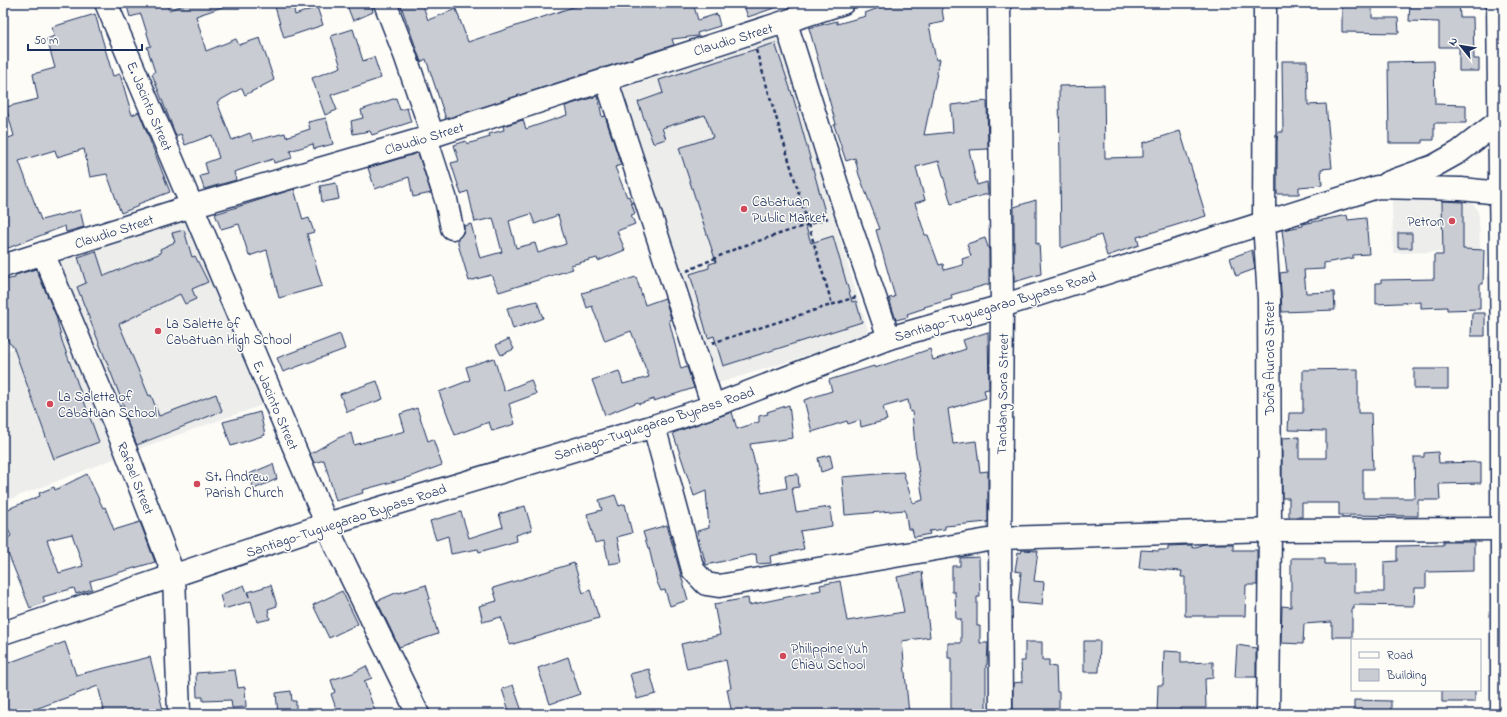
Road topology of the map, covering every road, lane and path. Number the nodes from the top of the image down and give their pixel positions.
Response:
1 (106, 3) edge
2 (385, 3) edge
3 (843, 3) edge
4 (999, 3) edge
5 (1265, 3) edge
6 (1498, 3) edge
7 (786, 23) junction
8 (751, 33) junction
9 (1502, 64) edge
10 (606, 79) junction
11 (1499, 121) junction
12 (430, 137) junction
13 (1376, 187) junction
14 (1502, 193) edge
15 (192, 206) junction
16 (846, 213) junction
17 (1264, 222) junction
18 (809, 225) junction
19 (452, 228) dead end
20 (43, 253) junction
21 (3, 266) edge
22 (672, 277) junction
23 (873, 291) junction
24 (832, 304) junction
25 (1002, 306) junction
26 (889, 338) junction
27 (694, 349) junction
28 (713, 406) junction
29 (654, 426) junction
30 (327, 524) junction
31 (1503, 529) edge
32 (1270, 530) junction
33 (1000, 538) junction
34 (174, 576) junction
35 (3, 633) edge
36 (180, 714) edge
37 (418, 714) edge
38 (1001, 714) edge
39 (1268, 714) edge
40 (1502, 714) edge

1 - 15 main road, E. Jacinto Street
2 - 12 main road
3 - 7 main road, Claudio Street
4 - 25 main road, Tandang Sora Street
5 - 17 main road, Doña Aurora Street
6 - 9 main road
7 - 8 main road, Claudio Street
7 - 16 main road
8 - 10 main road, Claudio Street
8 - 18 path
9 - 11 main road
10 - 12 main road, Claudio Street
10 - 22 main road
11 - 13 main road
11 - 14 main road
12 - 15 main road, Claudio Street
12 - 19 main road
13 - 14 main road, Santiago-Tuguegarao Bypass Road
13 - 17 main road, Santiago-Tuguegarao Bypass Road
14 - 31 main road
15 - 20 main road, Claudio Street
15 - 30 main road, E. Jacinto Street
16 - 18 path
16 - 23 main road
17 - 25 main road, Santiago-Tuguegarao Bypass Road
17 - 32 main road, Doña Aurora Street
18 - 22 path
18 - 24 path
20 - 21 main road, Claudio Street
20 - 34 main road, Rafael Street
22 - 27 main road
23 - 24 path
23 - 26 main road
24 - 27 path
25 - 26 main road, Santiago-Tuguegarao Bypass Road
25 - 33 main road, Tandang Sora Street
26 - 28 main road, Santiago-Tuguegarao Bypass Road
27 - 28 main road
28 - 29 main road, Santiago-Tuguegarao Bypass Road
29 - 30 main road, Santiago-Tuguegarao Bypass Road
29 - 33 main road
30 - 34 main road, Santiago-Tuguegarao Bypass Road
30 - 37 main road, E. Jacinto Street
31 - 32 main road
31 - 40 main road
32 - 33 main road
32 - 39 main road, Doña Aurora Street
33 - 38 main road, Tandang Sora Street
34 - 35 main road, Santiago-Tuguegarao Bypass Road
34 - 36 main road, Rafael Street

